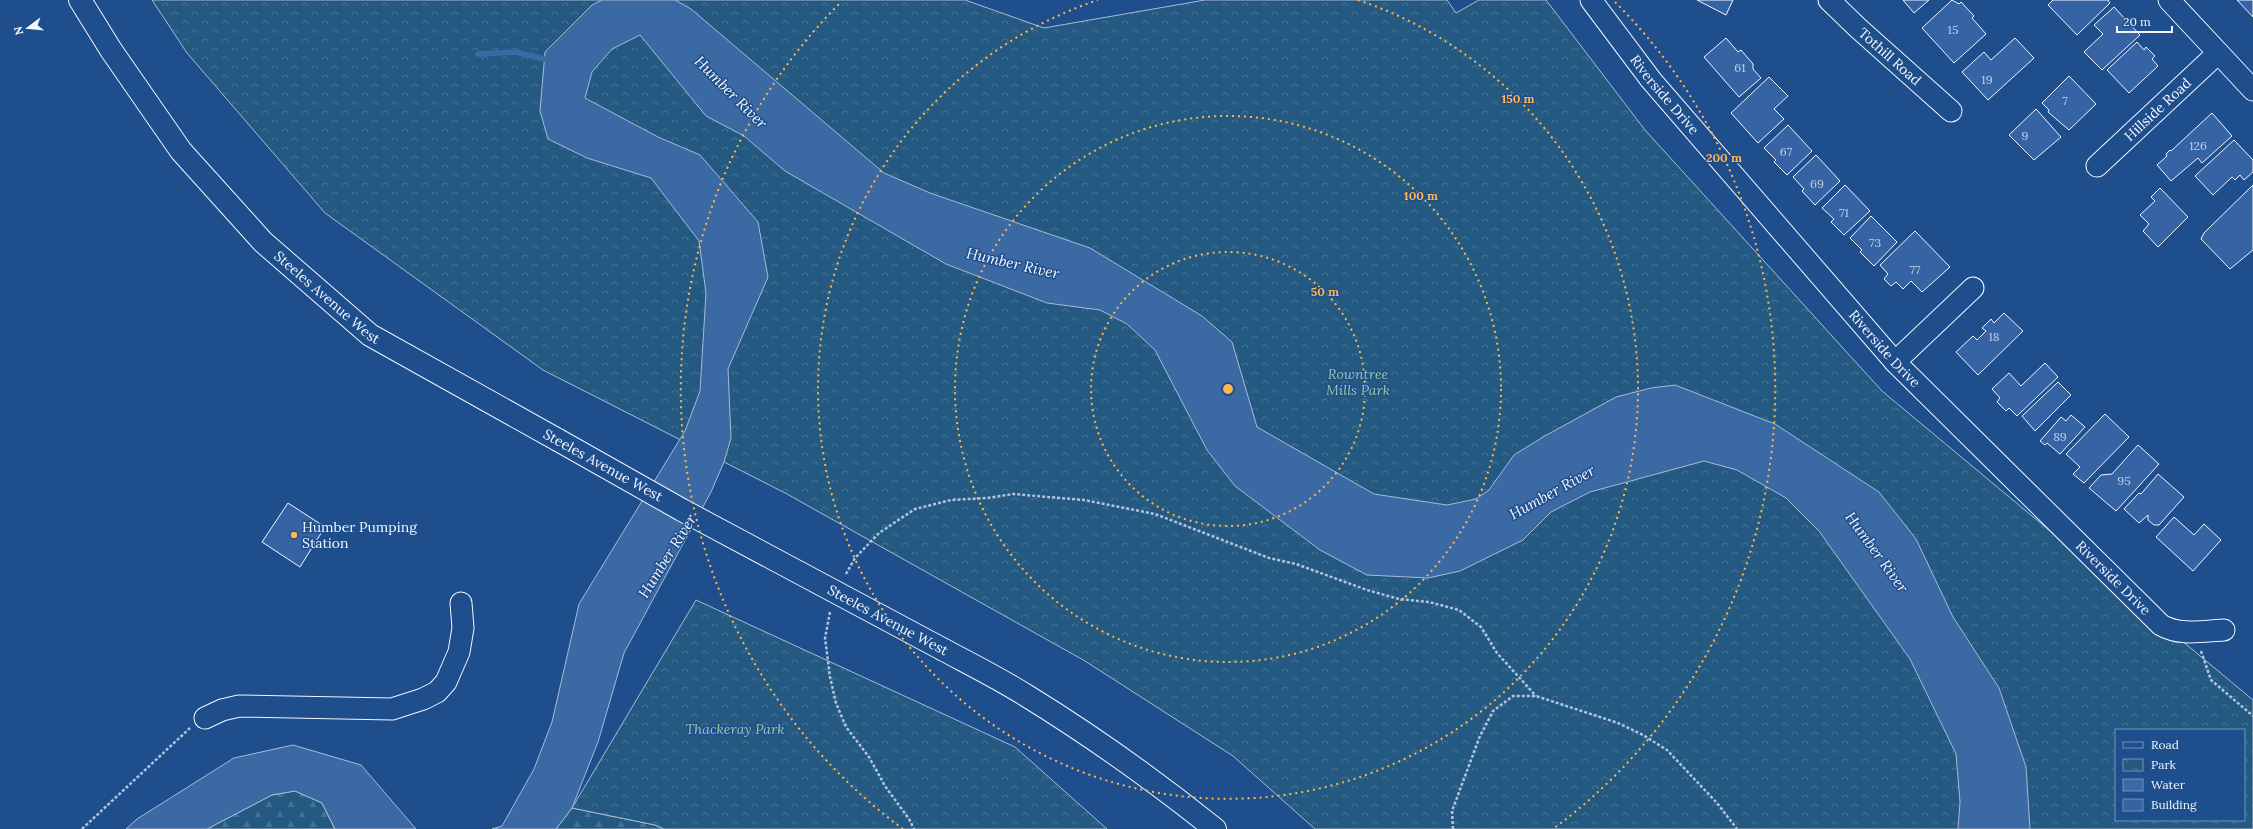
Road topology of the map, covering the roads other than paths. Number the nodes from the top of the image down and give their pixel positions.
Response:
1 (80, 0) edge
2 (1591, 0) edge
3 (1829, 0) edge
4 (2170, 0) edge
5 (2218, 53) junction
6 (2253, 90) edge
7 (1951, 111) dead end
8 (2097, 166) dead end
9 (1973, 288) dead end
10 (1895, 362) junction
11 (461, 603) dead end
12 (2224, 630) dead end
13 (206, 718) road end
14 (1215, 829) edge

1 - 14 main road, Steeles Avenue West, bridge
2 - 10 street, Riverside Drive
3 - 7 street, Tothill Road
4 - 5 street
5 - 6 street
5 - 8 street, Hillside Road
9 - 10 street
10 - 12 street, Riverside Drive
11 - 13 street

